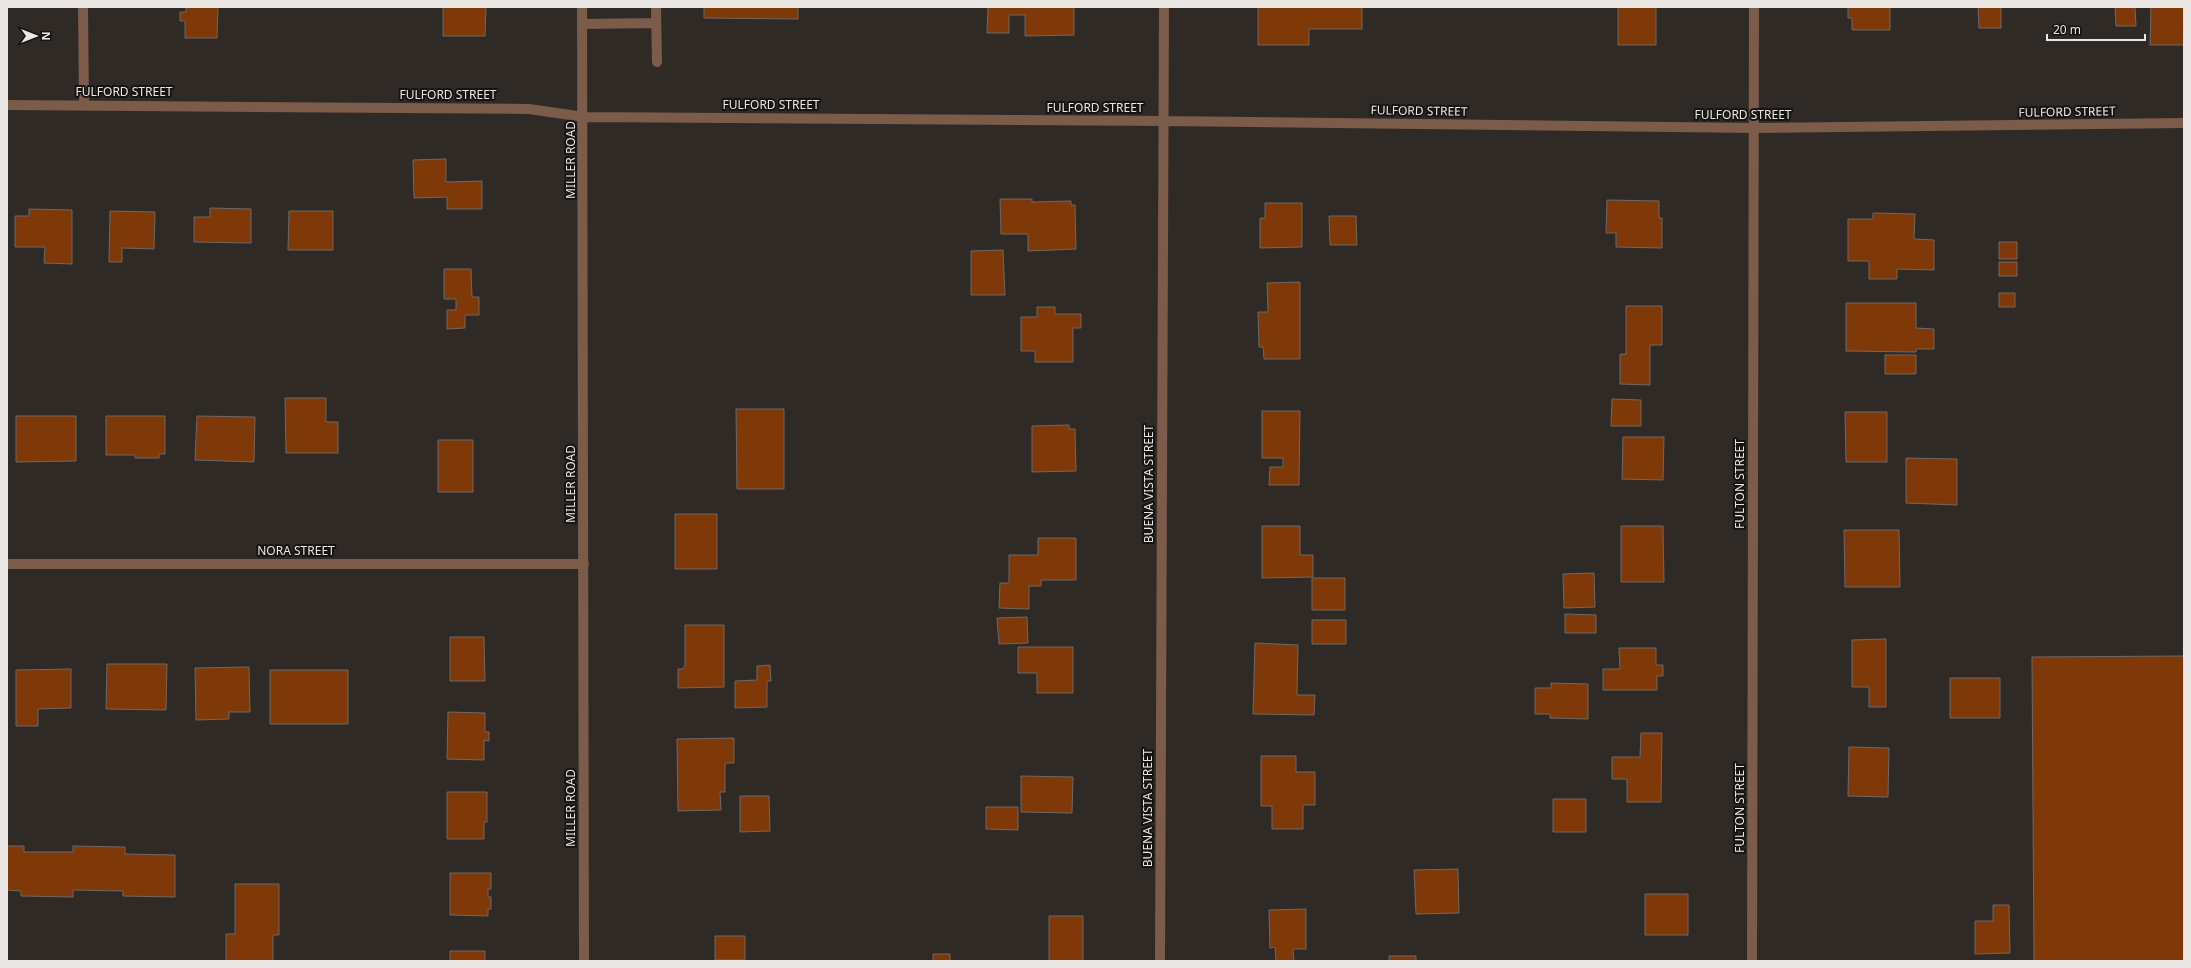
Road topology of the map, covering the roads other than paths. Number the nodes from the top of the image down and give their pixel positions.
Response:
1 (83, 7) edge
2 (582, 7) edge
3 (656, 7) edge
4 (1164, 7) edge
5 (1754, 7) edge
6 (656, 23) junction
7 (583, 24) junction
8 (657, 62) dead end
9 (7, 105) edge
10 (84, 105) junction
11 (584, 117) junction
12 (1164, 121) junction
13 (2184, 123) edge
14 (1754, 128) junction
15 (7, 564) edge
16 (584, 564) junction
17 (584, 961) edge
18 (1160, 961) edge
19 (1752, 961) edge

1 - 10 street
2 - 7 street, MILLER ROAD
3 - 6 street
4 - 12 street, BUENA VISTA STREET
5 - 14 street, FULTON STREET
6 - 7 street
6 - 8 street
7 - 11 street, MILLER ROAD
9 - 10 street, FULFORD STREET
10 - 11 street, FULFORD STREET
11 - 12 street, FULFORD STREET
11 - 16 street, MILLER ROAD
12 - 14 street, FULFORD STREET
12 - 18 street, BUENA VISTA STREET
13 - 14 street, FULFORD STREET
14 - 19 street, FULTON STREET
15 - 16 street, NORA STREET
16 - 17 street, MILLER ROAD

